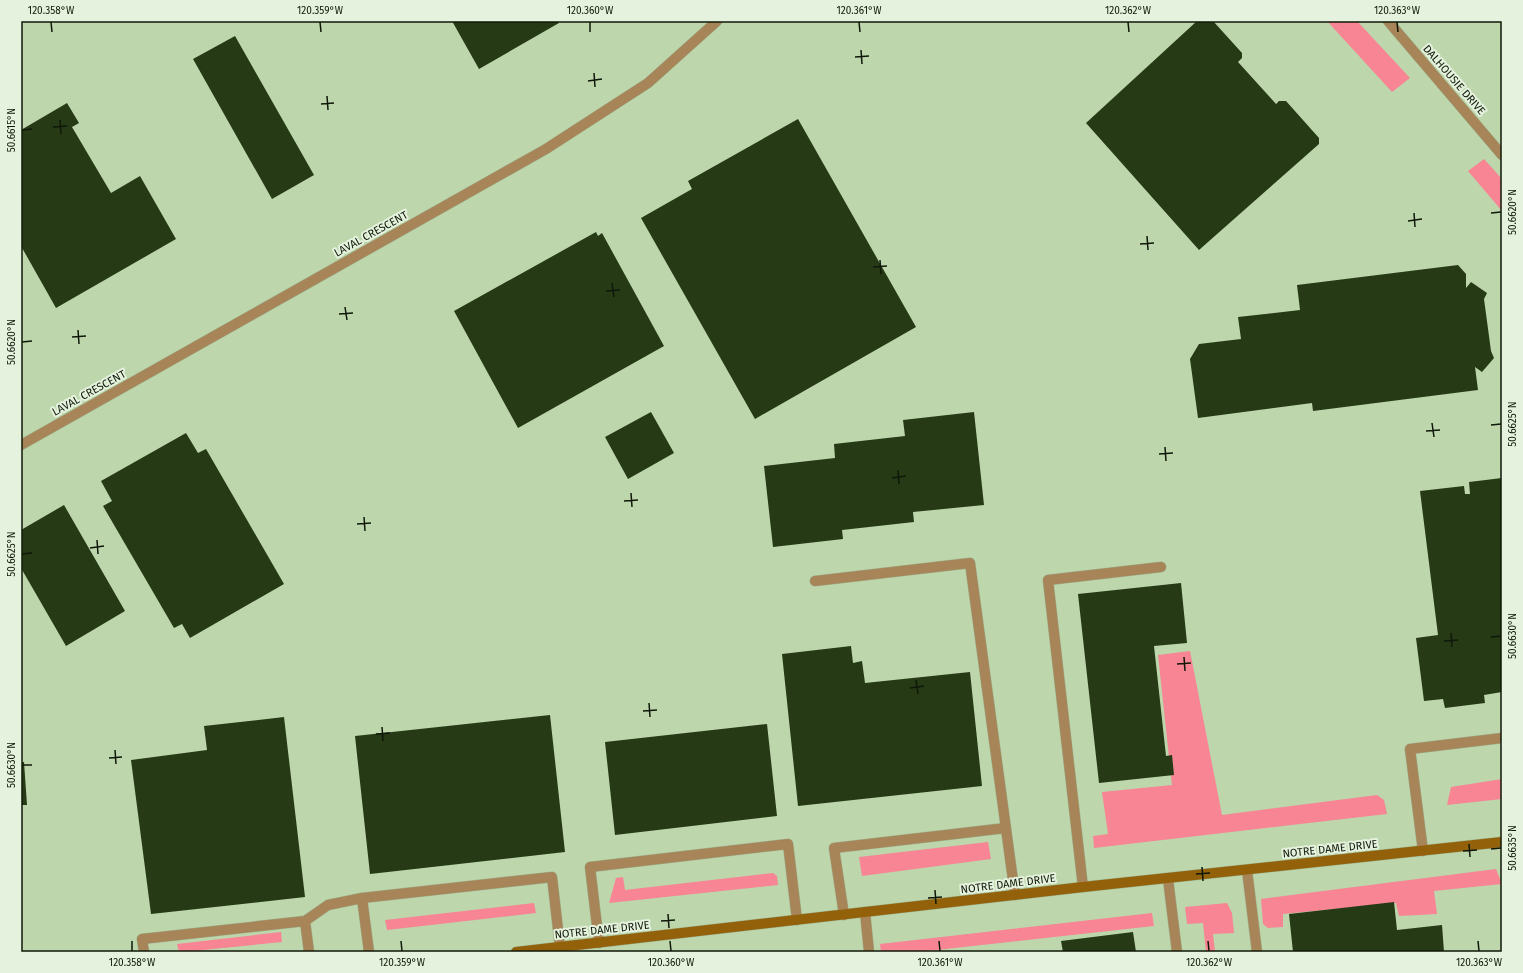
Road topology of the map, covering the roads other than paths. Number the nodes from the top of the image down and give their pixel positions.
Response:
1 (717, 21) edge
2 (1388, 21) edge
3 (1502, 154) edge
4 (21, 445) edge
5 (1161, 567) dead end
6 (815, 581) dead end
7 (1502, 738) edge
8 (1006, 828) junction
9 (1502, 842) edge
10 (1423, 851) junction
11 (1247, 870) junction
12 (1168, 879) junction
13 (1083, 887) junction
14 (1015, 895) junction
15 (362, 898) junction
16 (865, 912) junction
17 (844, 915) junction
18 (797, 920) junction
19 (305, 922) junction
20 (599, 943) junction
21 (560, 947) junction
22 (144, 952) edge
23 (309, 952) edge
24 (369, 952) edge
25 (516, 952) edge
26 (869, 952) edge
27 (1177, 952) edge
28 (1257, 952) edge

1 - 4 street, LAVAL CRESCENT
2 - 3 street, DALHOUSIE DRIVE
5 - 13 street
6 - 8 street
7 - 10 street
8 - 14 street
8 - 17 street
9 - 10 street, NOTRE DAME DRIVE
10 - 11 street, NOTRE DAME DRIVE
11 - 12 street, NOTRE DAME DRIVE
11 - 28 street
12 - 13 street, NOTRE DAME DRIVE
12 - 27 street
13 - 14 street, NOTRE DAME DRIVE
14 - 16 street, NOTRE DAME DRIVE
15 - 19 street
15 - 21 street
15 - 24 street
16 - 17 street, NOTRE DAME DRIVE
16 - 26 street
17 - 18 street, NOTRE DAME DRIVE
18 - 20 street, NOTRE DAME DRIVE
18 - 20 street
19 - 22 street
19 - 23 street
20 - 21 street, NOTRE DAME DRIVE
21 - 25 street, NOTRE DAME DRIVE

